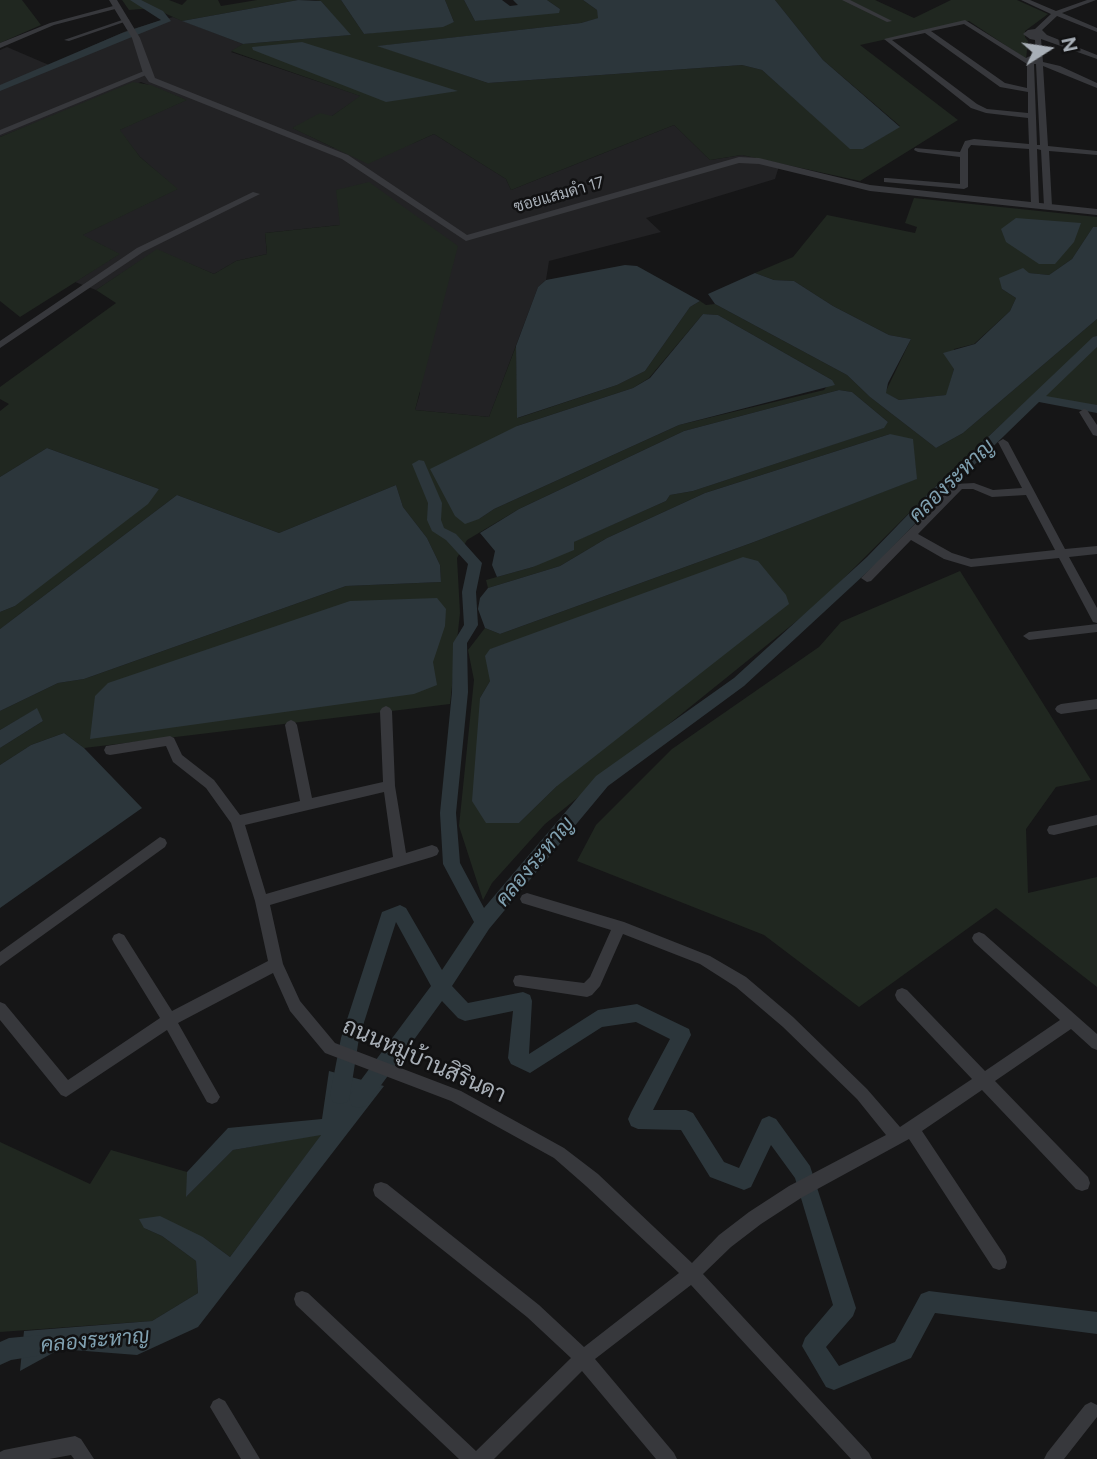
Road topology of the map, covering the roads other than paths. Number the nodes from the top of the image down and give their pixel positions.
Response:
1 (845, 0) edge
2 (1024, 0) edge
3 (1091, 1) edge
4 (115, 3) edge
5 (1056, 13) junction
6 (889, 21) dead end
7 (128, 23) junction
8 (925, 30) junction
9 (1097, 30) edge
10 (1038, 36) junction
11 (67, 40) dead end
12 (0, 46) edge
13 (1097, 57) edge
14 (1033, 63) junction
15 (147, 73) junction
16 (1097, 86) edge
17 (1031, 91) junction
18 (1032, 103) junction
19 (1043, 104) junction
20 (1033, 116) junction
21 (1033, 130) junction
22 (1044, 131) junction
23 (0, 133) edge
24 (1034, 146) junction
25 (1045, 147) junction
26 (918, 150) dead end
27 (1097, 153) edge
28 (964, 155) junction
29 (1034, 167) junction
30 (1047, 168) junction
31 (887, 180) dead end
32 (256, 194) dead end
33 (1035, 204) junction
34 (1048, 206) junction
35 (1097, 212) edge
36 (0, 345) edge
37 (1084, 412) dead end
38 (1097, 433) edge
39 (1003, 442) dead end
40 (1030, 491) junction
41 (911, 535) junction
42 (1097, 550) edge
43 (1062, 553) junction
44 (867, 578) dead end
45 (1097, 619) edge
46 (1097, 628) edge
47 (1029, 636) dead end
48 (1097, 704) edge
49 (1061, 709) dead end
50 (386, 710) dead end
51 (290, 725) dead end
52 (110, 750) dead end
53 (389, 786) junction
54 (307, 804) junction
55 (1097, 820) edge
56 (237, 821) junction
57 (1054, 830) dead end
58 (160, 844) dead end
59 (432, 851) dead end
60 (400, 860) junction
61 (527, 899) dead end
62 (262, 901) junction
63 (619, 926) junction
64 (979, 938) dead end
65 (119, 939) dead end
66 (0, 960) edge
67 (276, 964) junction
68 (520, 981) dead end
69 (902, 995) dead end
70 (4, 1018) edge
71 (169, 1020) junction
72 (1072, 1020) junction
73 (1097, 1043) edge
74 (987, 1081) junction
75 (212, 1097) dead end
76 (905, 1133) junction
77 (816, 1182) joint
78 (1082, 1183) dead end
79 (381, 1190) dead end
80 (999, 1262) dead end
81 (692, 1274) junction
82 (302, 1299) dead end
83 (583, 1358) junction
84 (219, 1407) dead end
85 (1091, 1410) dead end
86 (1, 1459) edge
87 (85, 1459) edge
88 (251, 1459) edge
89 (472, 1459) edge
90 (481, 1459) edge
91 (668, 1459) edge
92 (863, 1459) edge
93 (1054, 1459) edge

1 - 6 street
2 - 5 street
3 - 5 street
4 - 7 street
4 - 12 street
5 - 9 street
5 - 10 street
7 - 11 street
7 - 15 street
8 - 14 street
8 - 17 street
8 - 20 street
10 - 13 street
10 - 14 street
14 - 16 street
14 - 17 street
14 - 19 street
15 - 23 street
15 - 33 street, ซอยแสมดำ 17
17 - 18 street
18 - 19 street
18 - 20 street
19 - 22 street
20 - 21 street
21 - 22 street
21 - 24 street
22 - 25 street
24 - 25 street
24 - 28 street
24 - 29 street
25 - 27 street
25 - 30 street
26 - 28 street
28 - 31 street
29 - 30 street
29 - 33 street
30 - 34 street
32 - 36 street
33 - 34 street, ซอยแสมดำ 17
34 - 35 street, ซอยแสมดำ 17
37 - 38 street
39 - 40 street
40 - 41 street
40 - 43 street
41 - 43 street
41 - 44 street
42 - 43 street
43 - 45 street
46 - 47 street
48 - 49 street
50 - 53 street
51 - 54 street
52 - 56 street, ถนนหมู่บ้านสิรินดา
53 - 54 street
53 - 60 street
54 - 56 street
55 - 57 street
56 - 62 street, ถนนหมู่บ้านสิรินดา
58 - 66 street
59 - 60 street
60 - 62 street
61 - 63 street
62 - 67 street, ถนนหมู่บ้านสิรินดา
63 - 68 street
63 - 76 street
64 - 72 street
65 - 71 street
67 - 71 street
67 - 81 street, ถนนหมู่บ้านสิรินดา
69 - 74 street
70 - 71 street
71 - 75 street
72 - 73 street
72 - 74 street
74 - 76 street
74 - 78 street
76 - 77 street
76 - 80 street
77 - 81 street
79 - 83 street
81 - 83 street
81 - 92 street, ถนนหมู่บ้านสิรินดา
82 - 89 street
83 - 90 street
83 - 91 street
84 - 88 street
85 - 93 street
86 - 87 street

